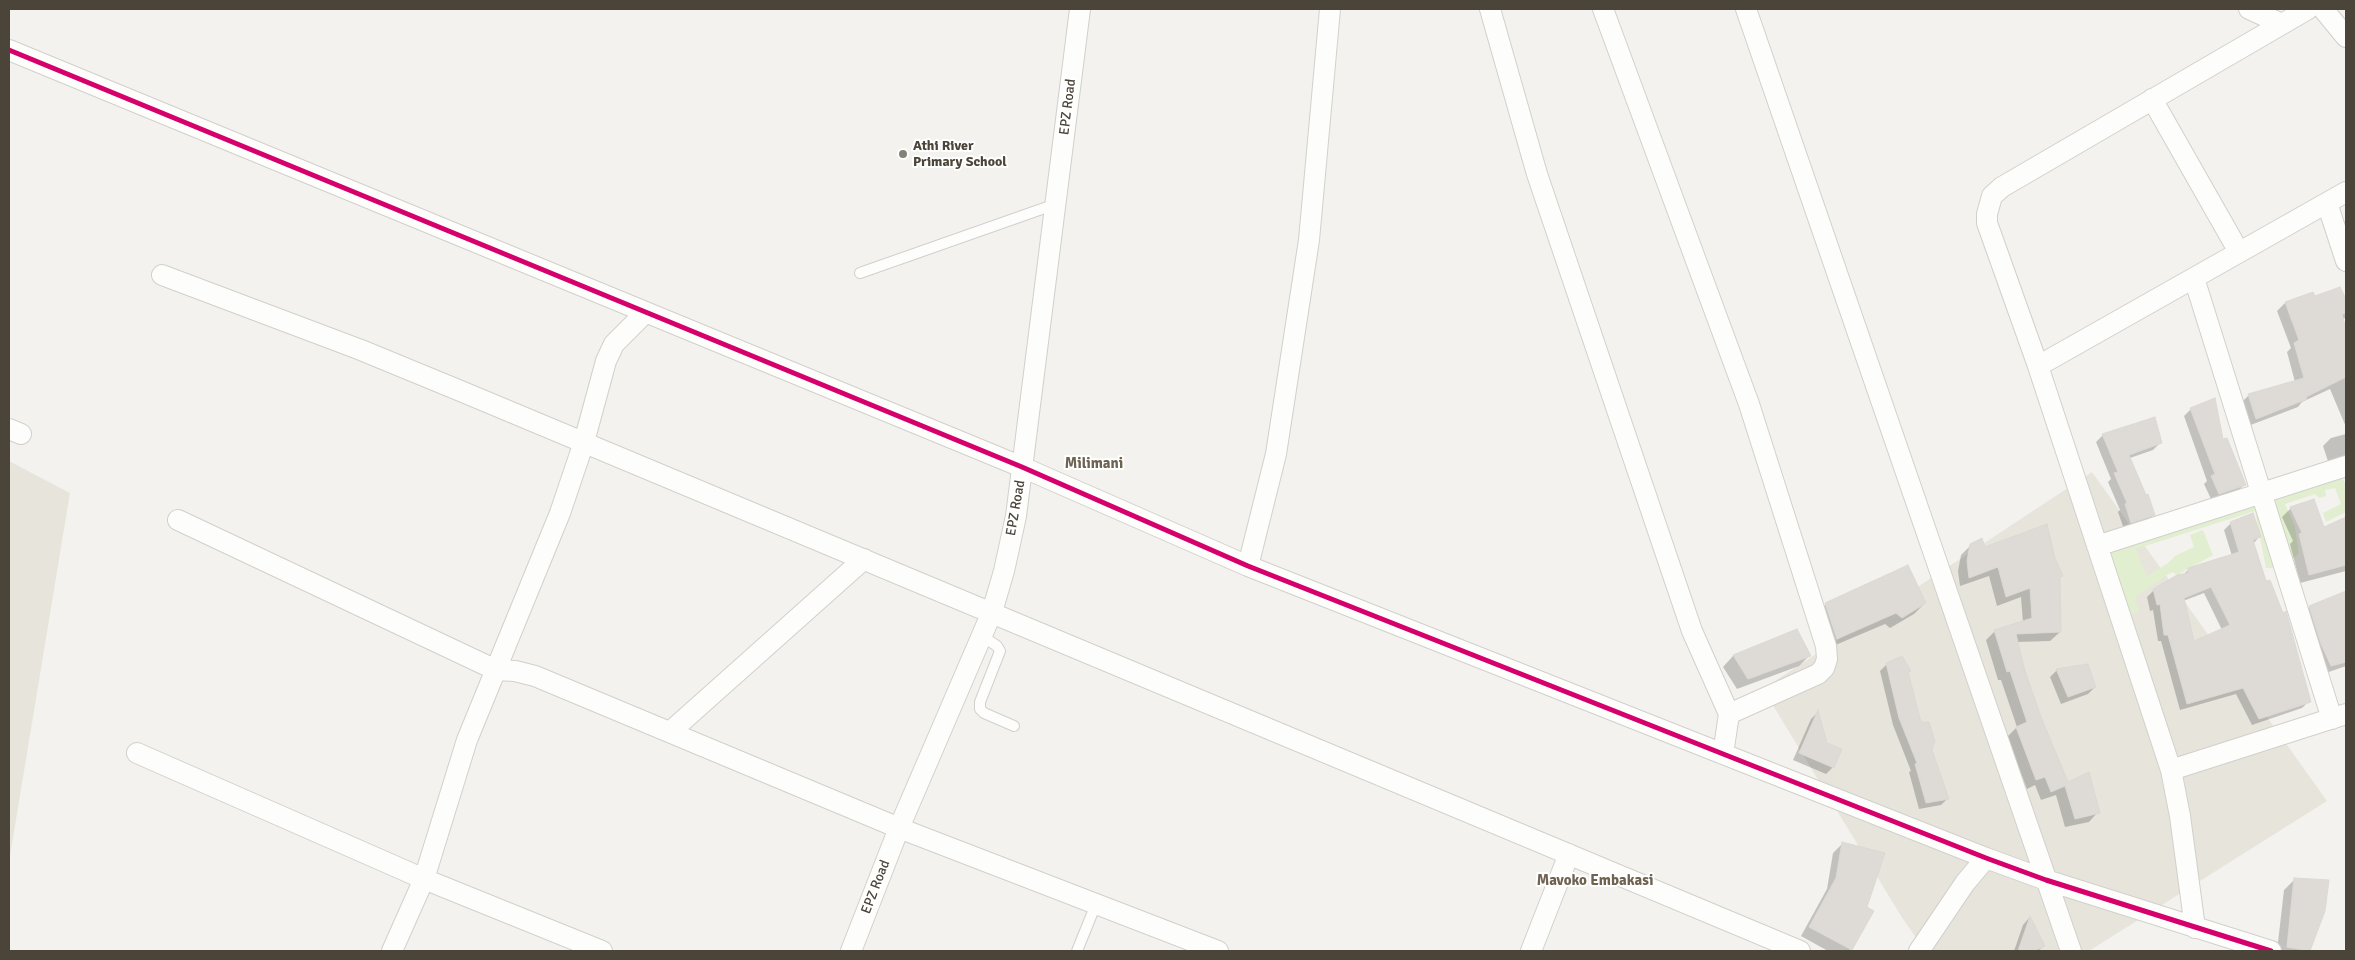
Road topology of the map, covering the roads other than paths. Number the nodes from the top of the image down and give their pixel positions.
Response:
1 (1080, 9) edge
2 (1330, 9) edge
3 (1490, 9) edge
4 (1603, 9) edge
5 (1746, 9) edge
6 (2249, 9) edge
7 (2308, 9) edge
8 (2323, 9) edge
9 (2282, 24) junction
10 (2346, 37) edge
11 (9, 50) edge
12 (2152, 99) junction
13 (2346, 192) edge
14 (2327, 203) junction
15 (1056, 204) junction
16 (2239, 252) junction
17 (2346, 262) edge
18 (860, 273) dead end
19 (162, 275) dead end
20 (2194, 278) junction
21 (645, 313) junction
22 (2038, 366) junction
23 (584, 442) junction
24 (2346, 466) edge
25 (1022, 467) junction
26 (2262, 493) junction
27 (178, 520) dead end
28 (2097, 546) junction
29 (864, 559) junction
30 (1248, 566) junction
31 (992, 612) junction
32 (982, 636) junction
33 (496, 670) junction
34 (1729, 714) junction
35 (2339, 717) edge
36 (1014, 726) dead end
37 (670, 732) junction
38 (137, 753) dead end
39 (1723, 754) junction
40 (2171, 770) junction
41 (899, 828) junction
42 (1569, 854) junction
43 (1986, 858) junction
44 (424, 879) junction
45 (2046, 880) junction
46 (1096, 904) junction
47 (2196, 928) junction
48 (392, 951) edge
49 (602, 951) edge
50 (852, 951) edge
51 (1077, 951) edge
52 (1218, 951) edge
53 (1531, 951) edge
54 (1800, 951) edge
55 (1919, 951) edge
56 (2071, 951) edge
57 (2271, 951) edge

1 - 15 street, EPZ Road
2 - 30 street
3 - 34 street
4 - 34 street
5 - 45 street
6 - 9 street
7 - 9 street
8 - 10 street
9 - 12 street
11 - 21 street
12 - 16 street
12 - 22 street
13 - 14 street
14 - 16 street
14 - 17 street
15 - 18 lane
15 - 25 street, EPZ Road
16 - 20 street
19 - 23 street
20 - 22 street
20 - 26 street
21 - 23 street
21 - 25 street
22 - 28 street
23 - 29 street
23 - 33 street
24 - 26 street
25 - 30 street
25 - 31 street, EPZ Road
26 - 28 street
26 - 35 street
27 - 33 street
28 - 40 street
29 - 31 street
29 - 37 street
30 - 39 street
31 - 32 street, EPZ Road
31 - 42 street
32 - 36 lane
32 - 41 street, EPZ Road
33 - 37 street
33 - 44 street
34 - 39 street
35 - 40 street
37 - 41 street
38 - 44 street
39 - 43 street
40 - 47 street
41 - 46 street
41 - 50 street, EPZ Road
42 - 53 street
42 - 54 street
43 - 45 street
43 - 55 street
44 - 48 street
44 - 49 street
45 - 47 street
45 - 56 street
46 - 51 lane
46 - 52 street
47 - 57 street

